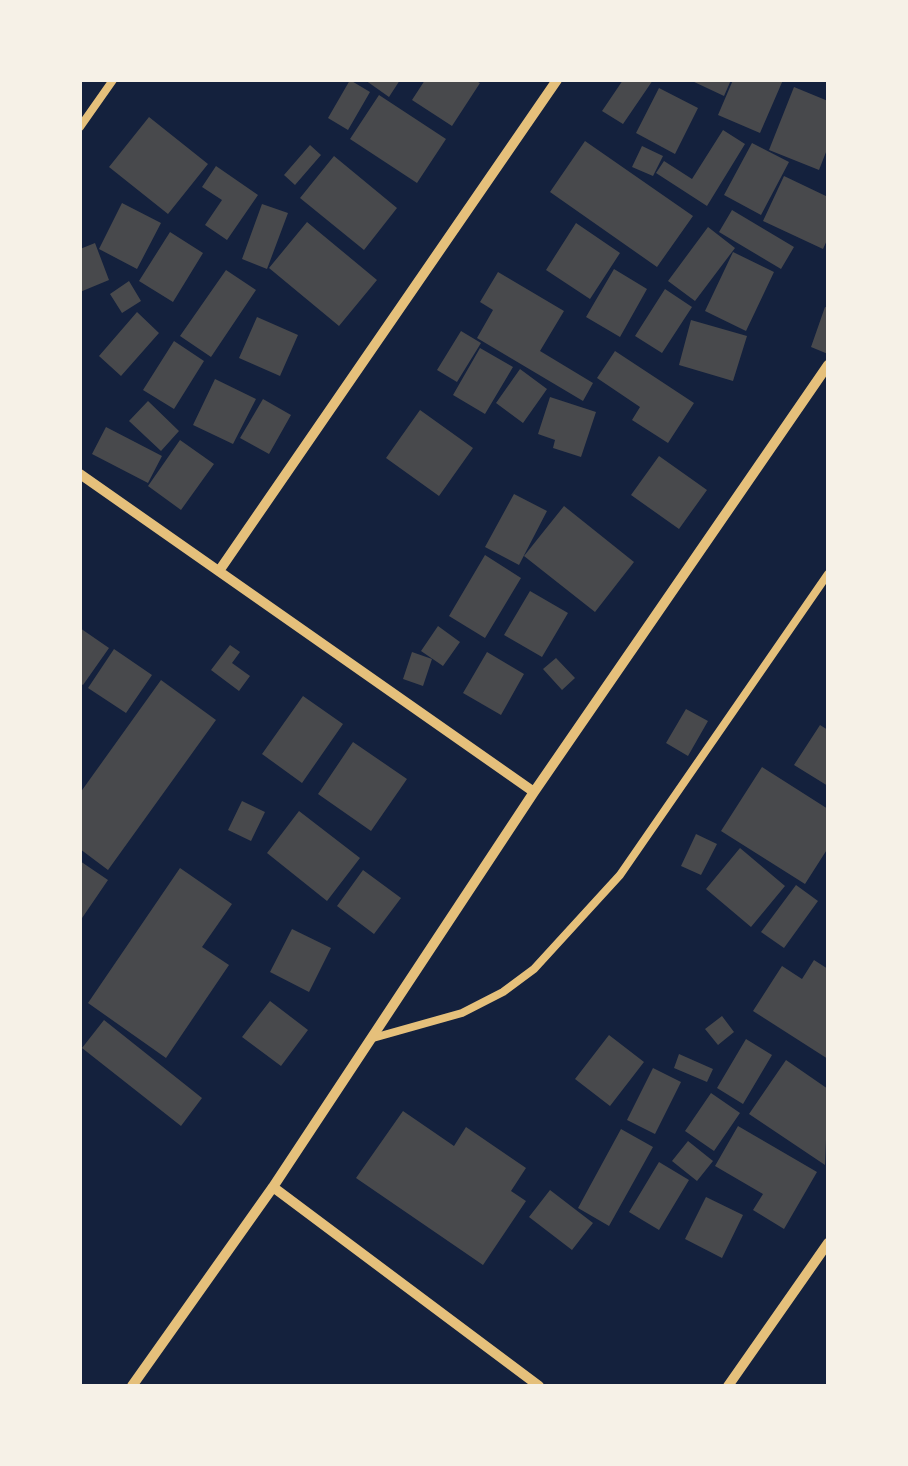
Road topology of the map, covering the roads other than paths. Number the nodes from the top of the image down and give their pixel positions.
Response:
1 (113, 80) edge
2 (557, 80) edge
3 (80, 127) edge
4 (828, 365) edge
5 (80, 474) edge
6 (219, 572) junction
7 (828, 574) edge
8 (534, 792) junction
9 (368, 1039) junction
10 (273, 1187) junction
11 (828, 1243) edge
12 (132, 1386) edge
13 (538, 1386) edge
14 (728, 1386) edge

1 - 3 lane
2 - 6 street
4 - 8 street
5 - 6 street
6 - 8 street
7 - 9 lane
8 - 9 street
9 - 10 street
10 - 12 street
10 - 13 street
11 - 14 street

